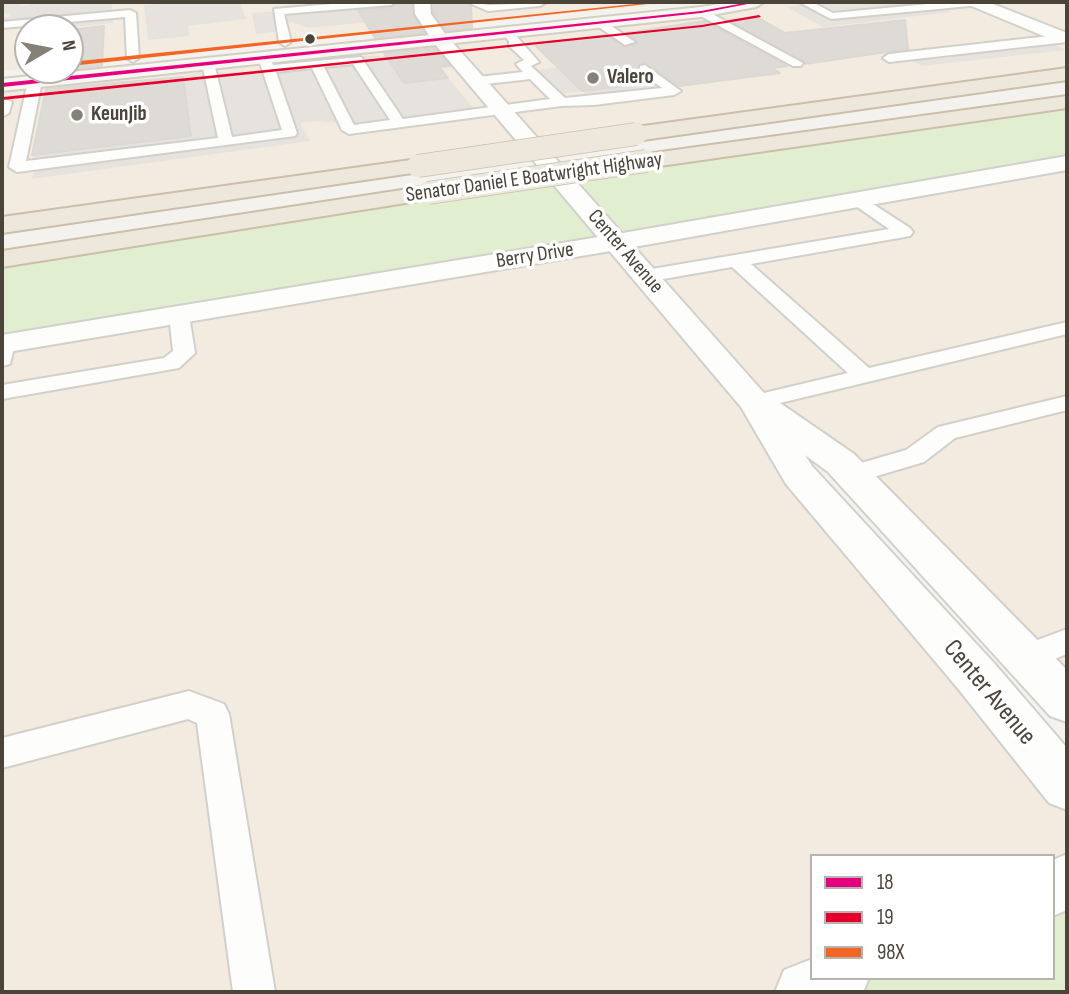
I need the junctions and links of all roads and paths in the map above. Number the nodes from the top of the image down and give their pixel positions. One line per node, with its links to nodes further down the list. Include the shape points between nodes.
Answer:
1 (391, 2): 19 (lane, via 278,11)
2 (422, 2): 15 (street, Center Avenue, via 423,14)
3 (472, 2): 11 (lane, via 481,8)
4 (502, 2): 5 (lane)
5 (520, 2)
6 (559, 2): 11 (lane)
7 (681, 2): 15 (main road)
8 (756, 2): 12 (main road)
9 (804, 2): 10 (lane, via 831,16)
10 (977, 2): 16 (street)
11 (539, 3)
12 (701, 12): 14 (main road); 25 (lane)
13 (84, 17): 20 (lane, via 130,13)
14 (600, 23): 17 (main road); 18 (lane)
15 (436, 33): 17 (main road); 19 (main road); 24 (main road); 31 (street, Center Avenue)
16 (1066, 38): 21 (lane)
17 (513, 39): 27 (lane)
18 (629, 42)
19 (285, 43): 20 (main road)
20 (133, 58): 22 (main road)
21 (889, 58)
22 (84, 63)
23 (208, 63): 24 (main road); 29 (main road); 39 (lane)
24 (266, 63): 26 (lane); 39 (lane, via 290,134)
25 (797, 63)
26 (316, 64): 38 (lane, via 357,60); 38 (lane, via 349,130)
27 (529, 67): 31 (lane); 34 (lane)
28 (645, 69): 34 (lane, via 674,91)
29 (84, 71)
30 (1067, 74): 42 (highway, Senator Daniel E Boatwright Highway, bridge)
31 (478, 81): 36 (street, Center Avenue)
32 (30, 84): 39 (lane, via 17,167)
33 (2, 102): 37 (lane)
34 (561, 102): 36 (lane)
35 (1067, 102): 44 (highway, Senator Daniel E Boatwright Highway, bridge)
36 (502, 110): 38 (lane); 43 (street, Center Avenue)
37 (2, 113)
38 (399, 123)
39 (226, 142)
40 (1067, 163): 41 (street, Berry Drive)
41 (859, 200): 43 (street, Berry Drive); 45 (lane, via 904,232)
42 (2, 225)
43 (617, 242): 46 (street, Center Avenue); 47 (street, Berry Drive)
44 (2, 259)
45 (737, 261): 46 (lane); 50 (lane)
46 (646, 276): 52 (street, Center Avenue)
47 (179, 315): 49 (street, Berry Drive); 51 (lane, via 184,353 172,363)
48 (1067, 328): 50 (lane)
49 (2, 349)
50 (865, 376): 52 (lane)
51 (2, 392)
52 (755, 402): 54 (street, Center Avenue); 59 (street, Center Avenue, via 799,475)
53 (1067, 403): 54 (lane, via 947,432 915,456)
54 (853, 474): 56 (street, Center Avenue)
55 (1067, 641): 56 (lane)
56 (1027, 657): 57 (street, Center Avenue)
57 (1067, 701)
58 (2, 753): 61 (lane, via 189,705 212,714)
59 (1067, 786)
60 (834, 980): 62 (street)
61 (254, 992)
62 (806, 992)

